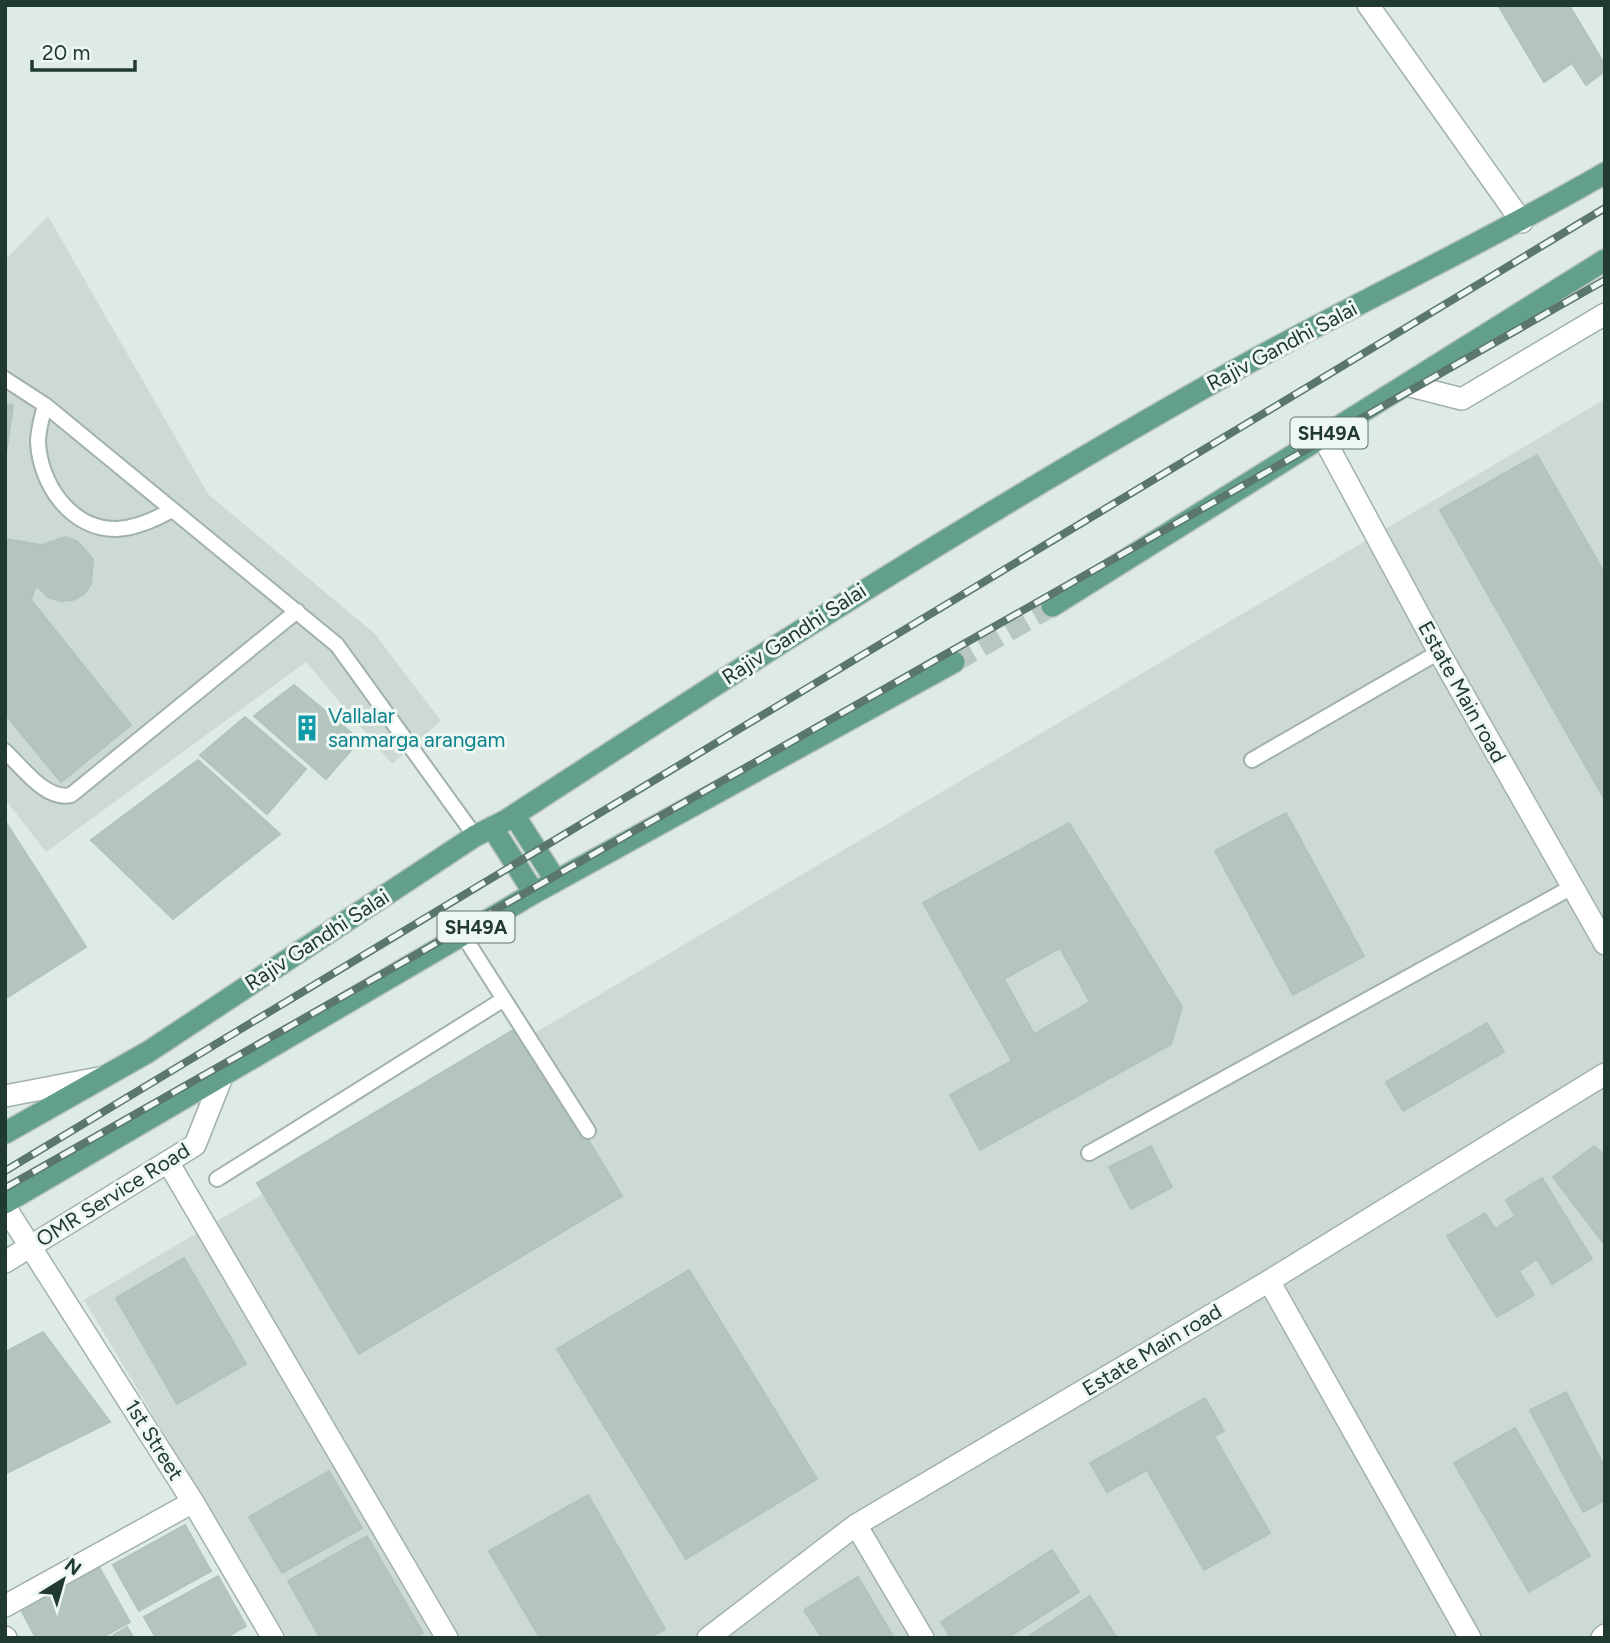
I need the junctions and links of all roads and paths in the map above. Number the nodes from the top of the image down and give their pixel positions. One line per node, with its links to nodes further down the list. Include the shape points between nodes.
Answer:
1 (1368, 5): 3 (street)
2 (1605, 173): 3 (main road, Rajiv Gandhi Salai)
3 (1522, 222): 17 (main road, Rajiv Gandhi Salai, via 1249,363 993,509)
4 (1605, 260): 7 (main road, SH49A)
5 (1605, 314): 7 (street, via 1462,399)
6 (5, 379): 8 (lane)
7 (1407, 384): 9 (main road, SH49A)
8 (45, 405): 10 (lane); 10 (lane, via 38,440 41,468 51,490 69,510 95,526 117,529 156,519)
9 (1322, 437): 11 (main road, SH49A); 13 (street, Estate Main road)
10 (173, 509): 12 (lane)
11 (1052, 606)
12 (298, 611): 15 (lane, via 71,795 50,793); 18 (lane, via 337,645)
13 (1439, 652): 16 (lane); 20 (street, Estate Main road)
14 (954, 662): 19 (main road, SH49A)
15 (5, 751)
16 (1252, 760)
17 (514, 815): 18 (main road, Rajiv Gandhi Salai); 19 (main road)
18 (484, 832): 21 (main road); 26 (main road, Rajiv Gandhi Salai)
19 (556, 881): 21 (main road, SH49A)
20 (1572, 887): 23 (street, Estate Main road); 31 (lane)
21 (534, 893): 22 (main road, SH49A)
22 (463, 935): 24 (lane); 27 (main road, SH49A)
23 (1605, 944)
24 (504, 999): 29 (lane); 33 (lane)
25 (1605, 1074): 37 (street, Estate Main road)
26 (103, 1077): 28 (street); 30 (main road, Rajiv Gandhi Salai)
27 (222, 1077): 32 (street, OMR Service Road, via 195,1145); 34 (main road, SH49A)
28 (5, 1096)
29 (588, 1131)
30 (5, 1133)
31 (1089, 1153)
32 (168, 1162): 35 (street, OMR Service Road); 42 (street)
33 (217, 1179)
34 (5, 1205): 35 (street, 1st Street)
35 (31, 1246): 36 (street, OMR Service Road); 38 (street, 1st Street)
36 (5, 1262)
37 (1269, 1281): 39 (street, Estate Main road); 45 (street)
38 (193, 1502): 40 (street); 41 (street, 1st Street)
39 (856, 1525): 43 (street, Estate Main road); 44 (street)
40 (5, 1606)
41 (273, 1638)
42 (447, 1638)
43 (708, 1638)
44 (923, 1638)
45 (1470, 1638)

